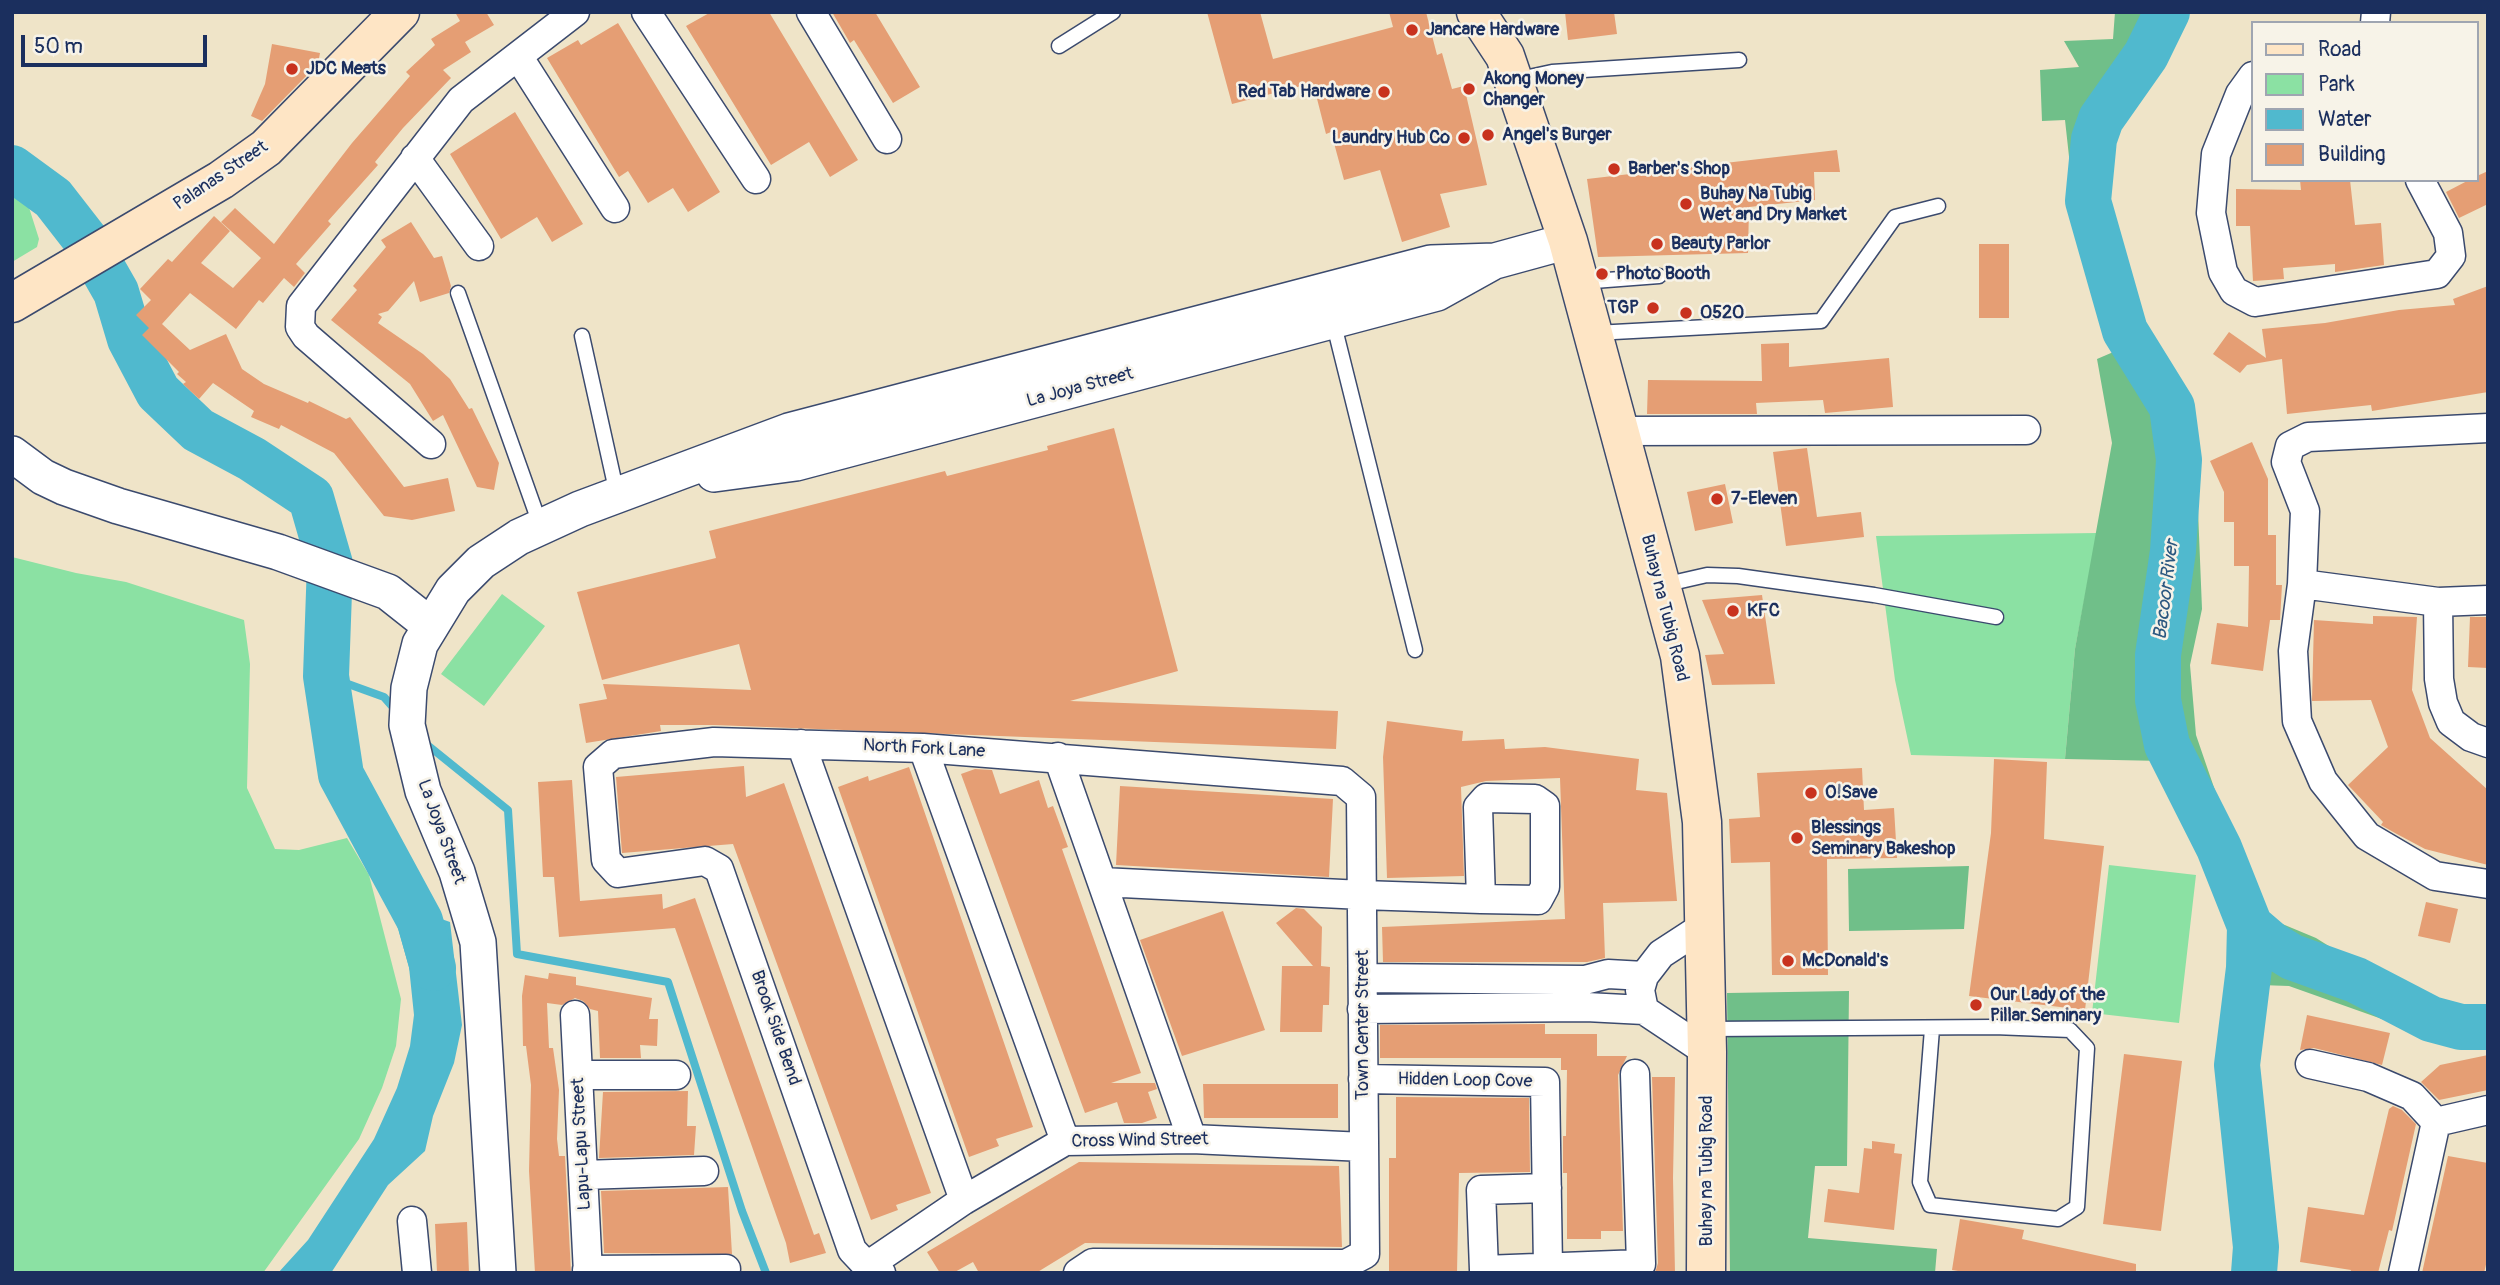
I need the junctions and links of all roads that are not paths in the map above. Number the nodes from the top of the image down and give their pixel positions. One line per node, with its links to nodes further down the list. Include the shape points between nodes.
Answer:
1 (400, 12): 24 (main road, Palanas Street, via 266,148 222,180)
2 (575, 12): 8 (street)
3 (646, 12): 14 (street)
4 (811, 12): 12 (street)
5 (1113, 12): 7 (lane)
6 (1476, 12): 11 (main road, Buhay na Tubig Road, via 1505,56)
7 (1059, 46)
8 (518, 56): 13 (street, via 461,100); 17 (street)
9 (1739, 61): 11 (lane, via 1552,72)
10 (2252, 77): 15 (street, via 2240,94 2216,153 2211,213 2223,272 2234,291 2255,302 2437,274 2451,256 2448,233)
11 (1514, 80): 18 (main road, Buhay na Tubig Road)
12 (887, 139)
13 (415, 158): 19 (street); 31 (street, via 302,306 299,317 306,336)
14 (756, 179)
15 (2421, 182)
16 (1938, 206): 26 (lane, via 1895,217 1821,321)
17 (615, 208)
18 (1568, 241): 20 (street, La Joya Street); 22 (main road, Buhay na Tubig Road)
19 (479, 246)
20 (1494, 261): 25 (street, La Joya Street, via 1437,293); 33 (street, La Joya Street, via 1431,263 789,430)
21 (1659, 275): 22 (lane)
22 (1579, 283): 26 (main road, Buhay na Tubig Road)
23 (458, 293): 35 (lane)
24 (12, 303)
25 (1334, 321): 33 (street, La Joya Street, via 796,463); 42 (lane)
26 (1593, 333): 30 (main road, Buhay na Tubig Road)
27 (582, 337): 34 (lane)
28 (2488, 428): 36 (street, via 2308,437 2290,446 2286,462 2305,512)
29 (2026, 430): 30 (street)
30 (1619, 431): 37 (main road, Buhay na Tubig Road)
31 (431, 444)
32 (12, 454): 41 (street, via 64,487 278,552 388,592)
33 (655, 481): 34 (street, La Joya Street)
34 (618, 495): 35 (street, La Joya Street)
35 (541, 527): 41 (street, La Joya Street, via 481,562 453,590)
36 (2302, 583): 39 (street); 50 (street, via 2293,651 2297,721 2323,781 2367,836 2435,876)
37 (1661, 586): 40 (lane, via 1707,575 1738,576); 53 (main road, Buhay na Tubig Road, via 1680,656 1702,822)
38 (2488, 600): 39 (street)
39 (2438, 602): 43 (street, via 2439,679 2444,703 2451,722 2470,737)
40 (1996, 617)
41 (426, 635): 81 (street, La Joya Street, via 409,688 407,725 423,791 457,872 478,942)
42 (1415, 650)
43 (2488, 743)
44 (801, 744): 45 (street, North Fork Lane); 48 (street, North Fork Lane, via 714,743 613,754 598,767 606,860); 74 (street)
45 (923, 748): 46 (street, North Fork Lane); 69 (street)
46 (1058, 757): 47 (street, North Fork Lane, via 1342,781); 49 (street)
47 (1361, 797): 51 (street, Town Center Street)
48 (618, 873): 78 (street, Brook Side Bend, via 705,861 719,869 852,1250)
49 (1102, 882): 51 (street); 68 (street)
50 (2488, 884)
51 (1362, 895): 52 (street); 55 (street, Town Center Street)
52 (1481, 899)
53 (1704, 926): 54 (street, via 1661,954); 60 (main road, Buhay na Tubig Road)
54 (1644, 976): 55 (street, via 1608,974 1585,981); 57 (street, via 1640,990)
55 (1363, 978): 56 (street, Town Center Street)
56 (1362, 1009): 57 (street); 65 (street, Town Center Street)
57 (1644, 1010): 60 (street)
58 (575, 1014): 63 (street, Lapu-Lapu Street)
59 (1932, 1029): 59 (lane, via 2070,1030 2087,1048 2077,1207 2058,1219 1930,1205 1920,1182); 60 (lane)
60 (1707, 1040): 83 (main road, Buhay na Tubig Road)
61 (2309, 1063): 67 (street, via 2368,1077 2412,1096)
62 (1635, 1074): 76 (street, via 1642,1264)
63 (579, 1075): 64 (street); 72 (street, Lapu-Lapu Street)
64 (676, 1075)
65 (1363, 1079): 70 (street, Town Center Street); 73 (street, Hidden Loop Cove, via 1545,1082)
66 (2488, 1110): 67 (street)
67 (2437, 1122): 84 (street)
68 (1192, 1139): 69 (street, Cross Wind Street); 70 (street, Cross Wind Street)
69 (1065, 1141): 74 (street, Cross Wind Street)
70 (1364, 1147): 82 (street, Town Center Street, via 1365,1254 1346,1264 1093,1263)
71 (704, 1171): 72 (street)
72 (583, 1175): 79 (street, Lapu-Lapu Street)
73 (1547, 1188): 76 (street, Hidden Loop Cove); 76 (street, via 1481,1190 1484,1270)
74 (964, 1200): 78 (street, Cross Wind Street)
75 (412, 1221): 80 (street)
76 (1548, 1268)
77 (726, 1269): 79 (street)
78 (874, 1269)
79 (587, 1272)
80 (417, 1273)
81 (498, 1273)
82 (1078, 1273)
83 (1706, 1273)
84 (2403, 1273)

